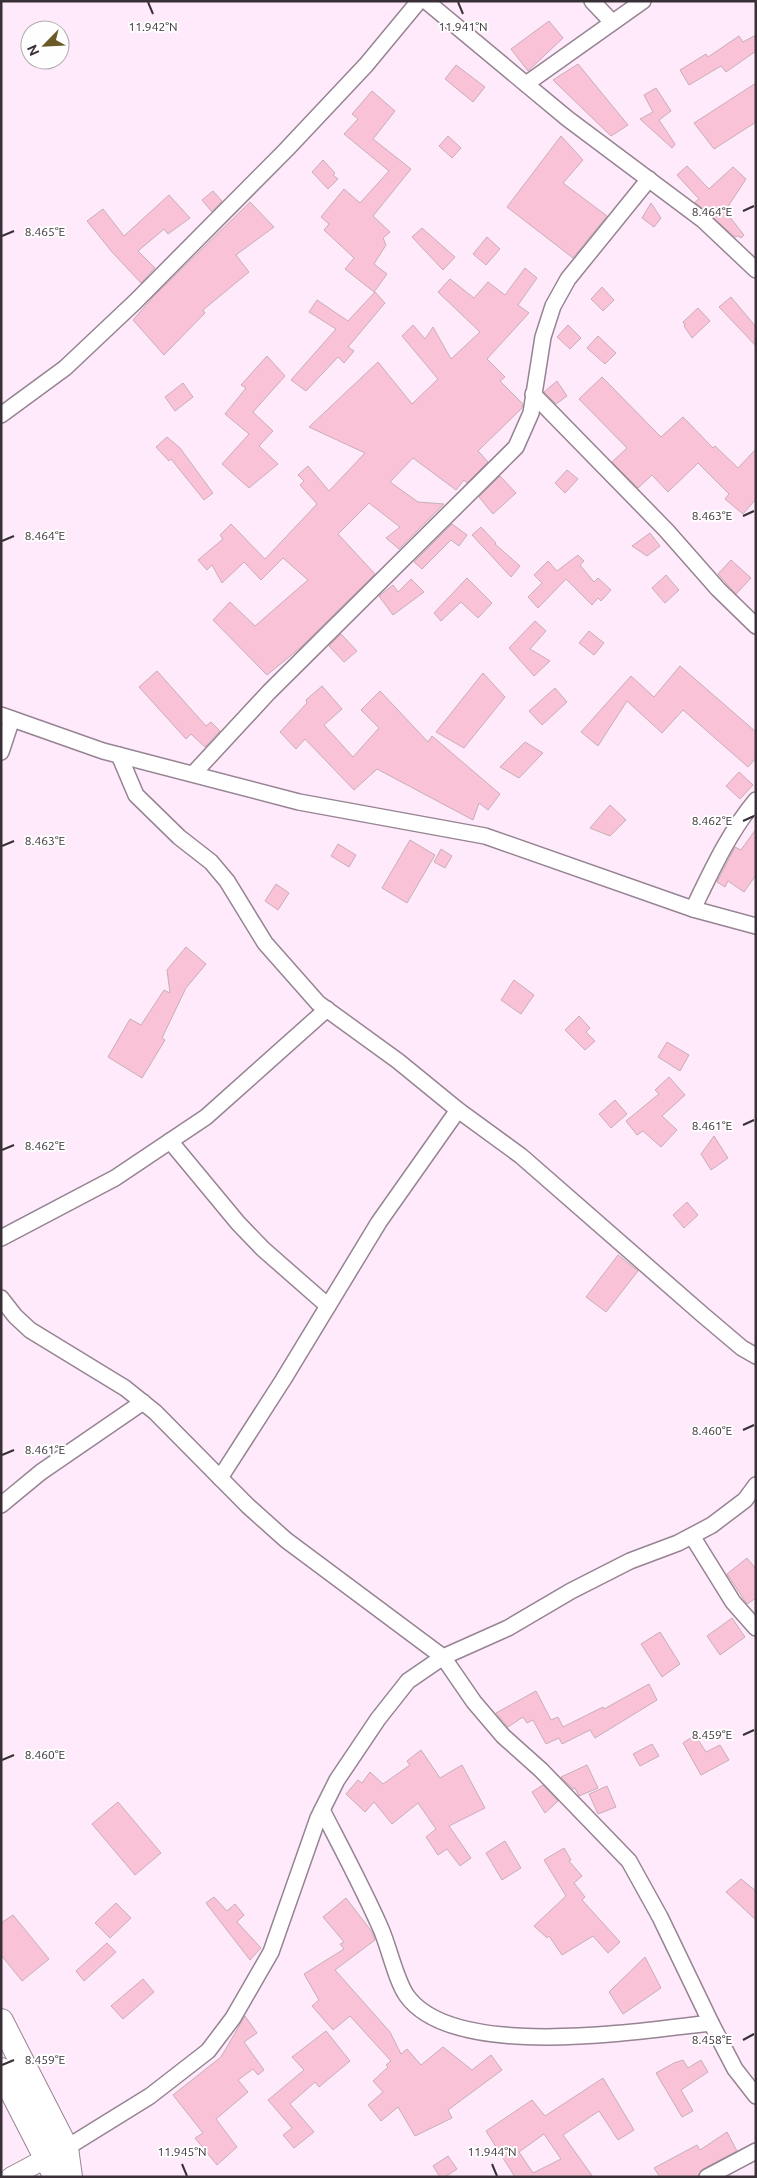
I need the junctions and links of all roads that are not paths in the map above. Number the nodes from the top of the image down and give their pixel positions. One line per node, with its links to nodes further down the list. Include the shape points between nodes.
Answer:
1 (419, 1): 10 (street, via 366,65 135,302 65,368)
2 (426, 1): 6 (street)
3 (592, 1): 5 (street)
4 (643, 1): 5 (street)
5 (612, 22): 6 (street)
6 (526, 84): 7 (street)
7 (649, 179): 8 (street, via 703,220); 9 (street, via 568,279 553,306 543,337)
8 (756, 270)
9 (533, 394): 11 (street); 15 (street, via 531,413 516,447 507,458 276,685)
10 (1, 415)
11 (756, 626)
12 (7, 717): 13 (street); 14 (street)
13 (1, 752)
14 (119, 755): 15 (street); 19 (street, via 136,795 211,862 227,881 265,943 297,982)
15 (194, 774): 17 (street, via 299,802 485,836)
16 (756, 800): 17 (street, via 745,813)
17 (693, 909): 18 (street)
18 (756, 926)
19 (327, 1010): 20 (street, via 398,1061); 21 (street, via 206,1117)
20 (458, 1110): 24 (street, via 379,1222); 25 (street, via 520,1156 703,1315)
21 (170, 1141): 22 (street, via 115,1178); 24 (street, via 238,1223)
22 (1, 1238)
23 (1, 1298): 26 (street, via 30,1330 76,1356)
24 (328, 1306): 27 (street)
25 (756, 1356)
26 (142, 1402): 27 (street); 29 (street, via 40,1472)
27 (220, 1478): 32 (street, via 286,1540)
28 (756, 1485): 30 (street, via 745,1500)
29 (1, 1505)
30 (692, 1536): 31 (street, via 733,1602); 32 (street, via 630,1561 508,1628)
31 (756, 1628)
32 (443, 1656): 33 (street, via 408,1681 337,1780); 35 (street, via 474,1702 503,1736 541,1770 629,1861)
33 (322, 1810): 35 (street, via 382,1930 407,1995 424,2014 453,2027 500,2034 586,2038); 38 (street, via 271,1952 233,2018 208,2051 150,2096)
34 (1, 2021): 38 (main road)
35 (711, 2023): 37 (street, via 736,2069)
36 (1, 2070): 40 (main road)
37 (756, 2096)
38 (66, 2148): 40 (street); 42 (main road)
39 (756, 2151): 43 (street)
40 (50, 2168): 41 (street)
41 (11, 2177)
42 (70, 2177)
43 (707, 2177)

